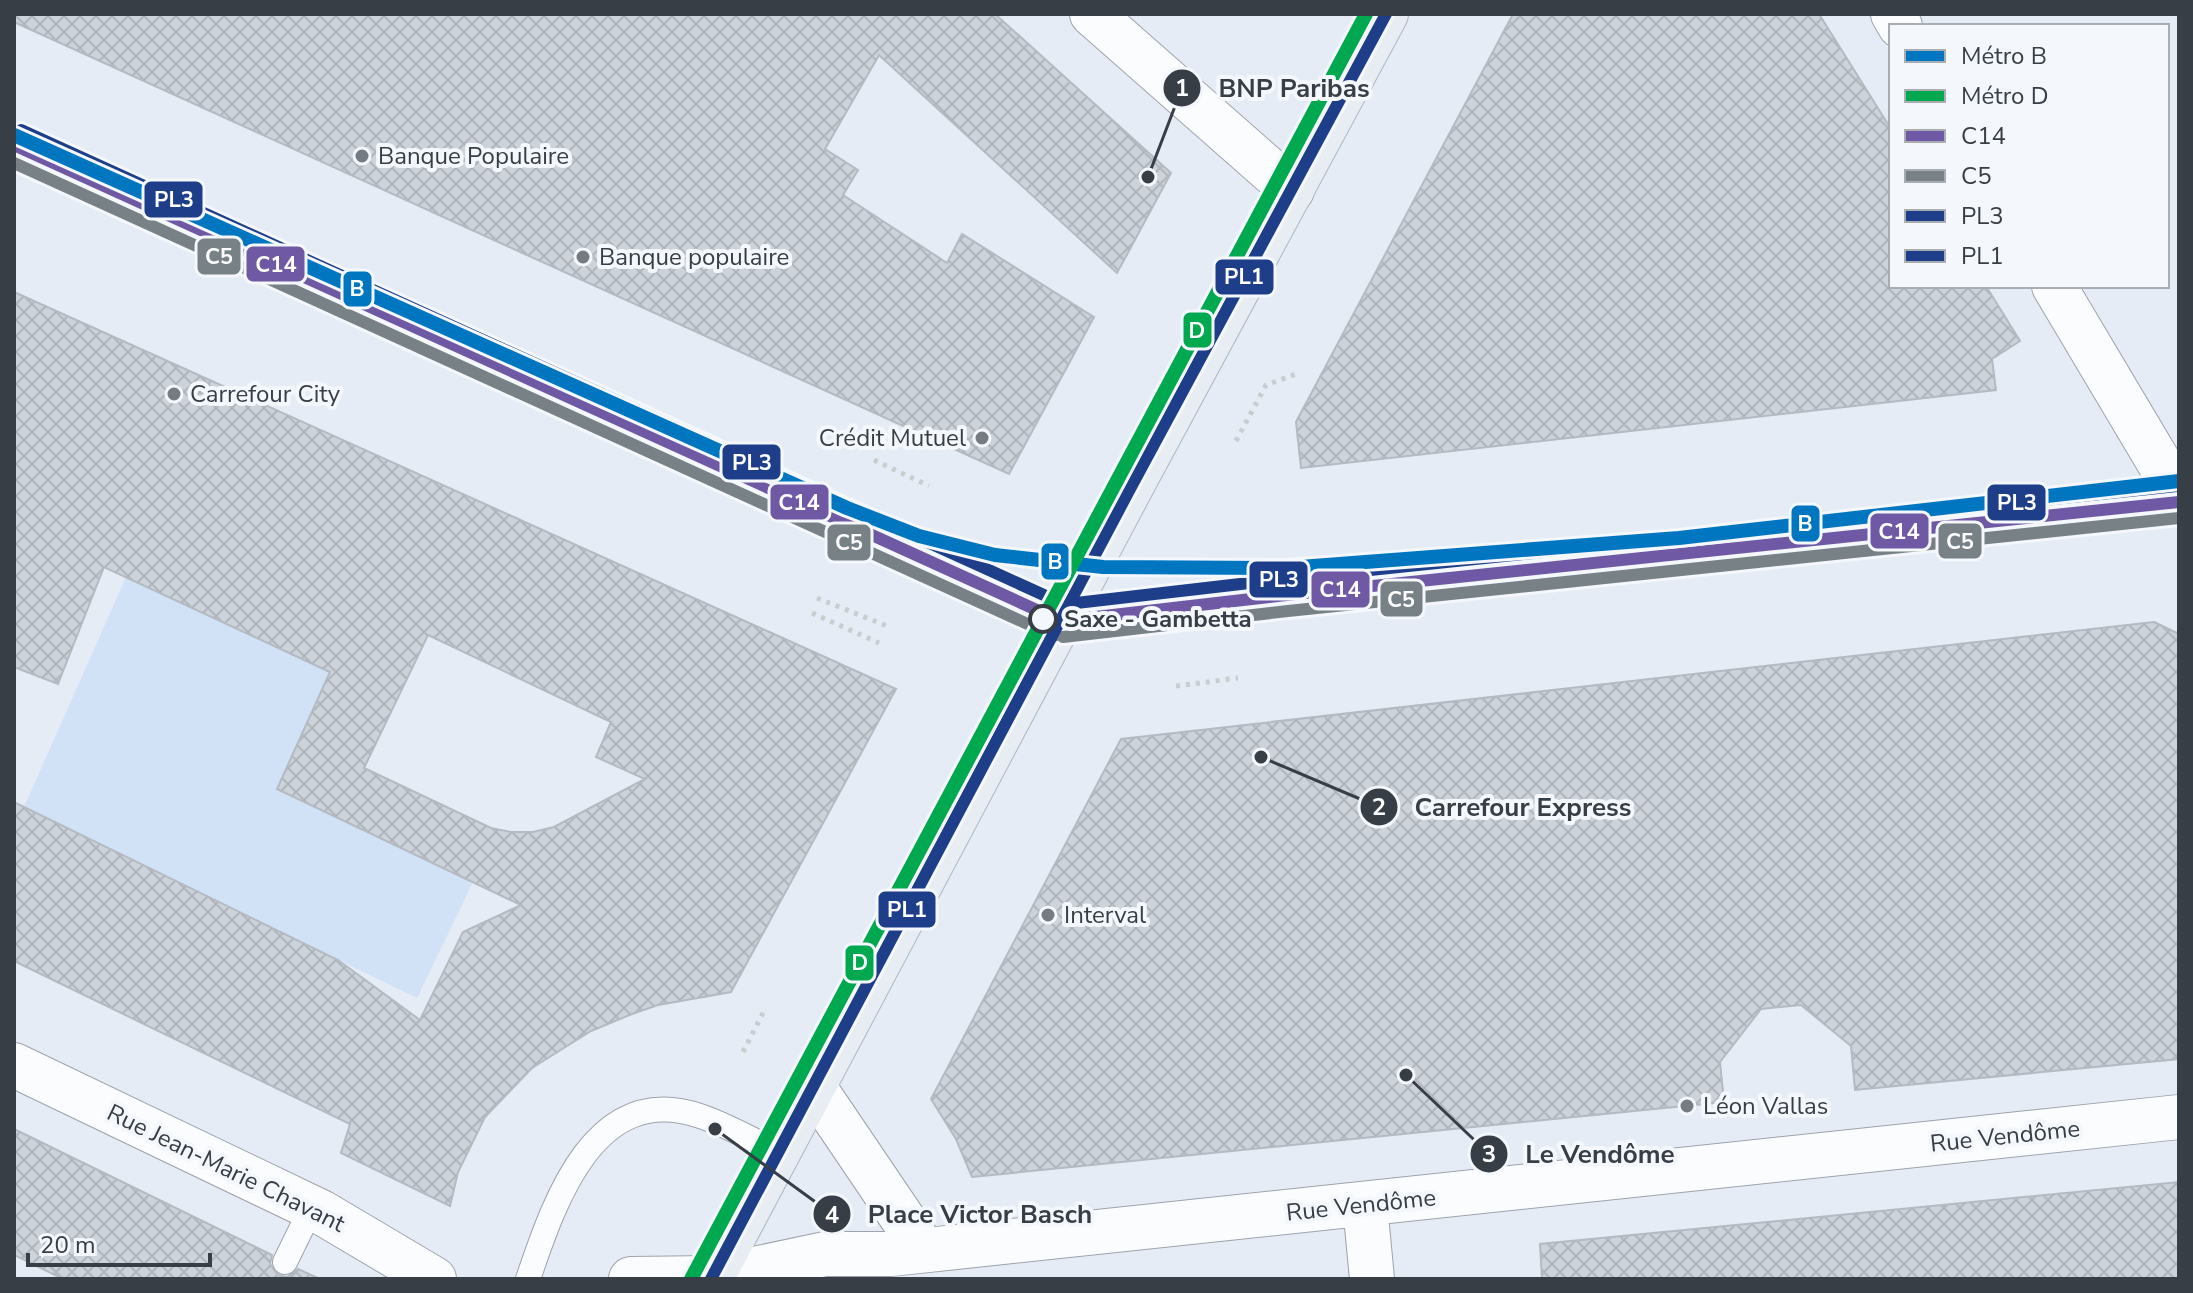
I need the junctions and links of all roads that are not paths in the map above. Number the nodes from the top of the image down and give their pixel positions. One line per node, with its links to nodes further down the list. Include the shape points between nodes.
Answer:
1 (1092, 14): 4 (street)
2 (1386, 14): 4 (main road)
3 (14, 145): 7 (main road)
4 (1292, 190): 7 (main road)
5 (2055, 288): 6 (street)
6 (2179, 499): 7 (main road)
7 (1061, 621): 9 (main road)
8 (14, 1065): 13 (street, Rue Jean-Marie Chavant)
9 (813, 1086): 11 (main road); 14 (street)
10 (2179, 1117): 12 (street, Rue Vendôme)
11 (778, 1152): 16 (main road); 18 (lane, via 700,1116 668,1110 635,1114 598,1137 570,1173)
12 (1365, 1205): 14 (street, Rue Vendôme); 20 (street)
13 (312, 1207): 15 (lane); 17 (street, Rue Jean-Marie Chavant)
14 (900, 1261): 16 (street, Rue Vendôme, via 825,1254)
15 (285, 1262)
16 (712, 1278): 19 (street)
17 (434, 1279)
18 (528, 1279)
19 (631, 1279)
20 (1372, 1279)

